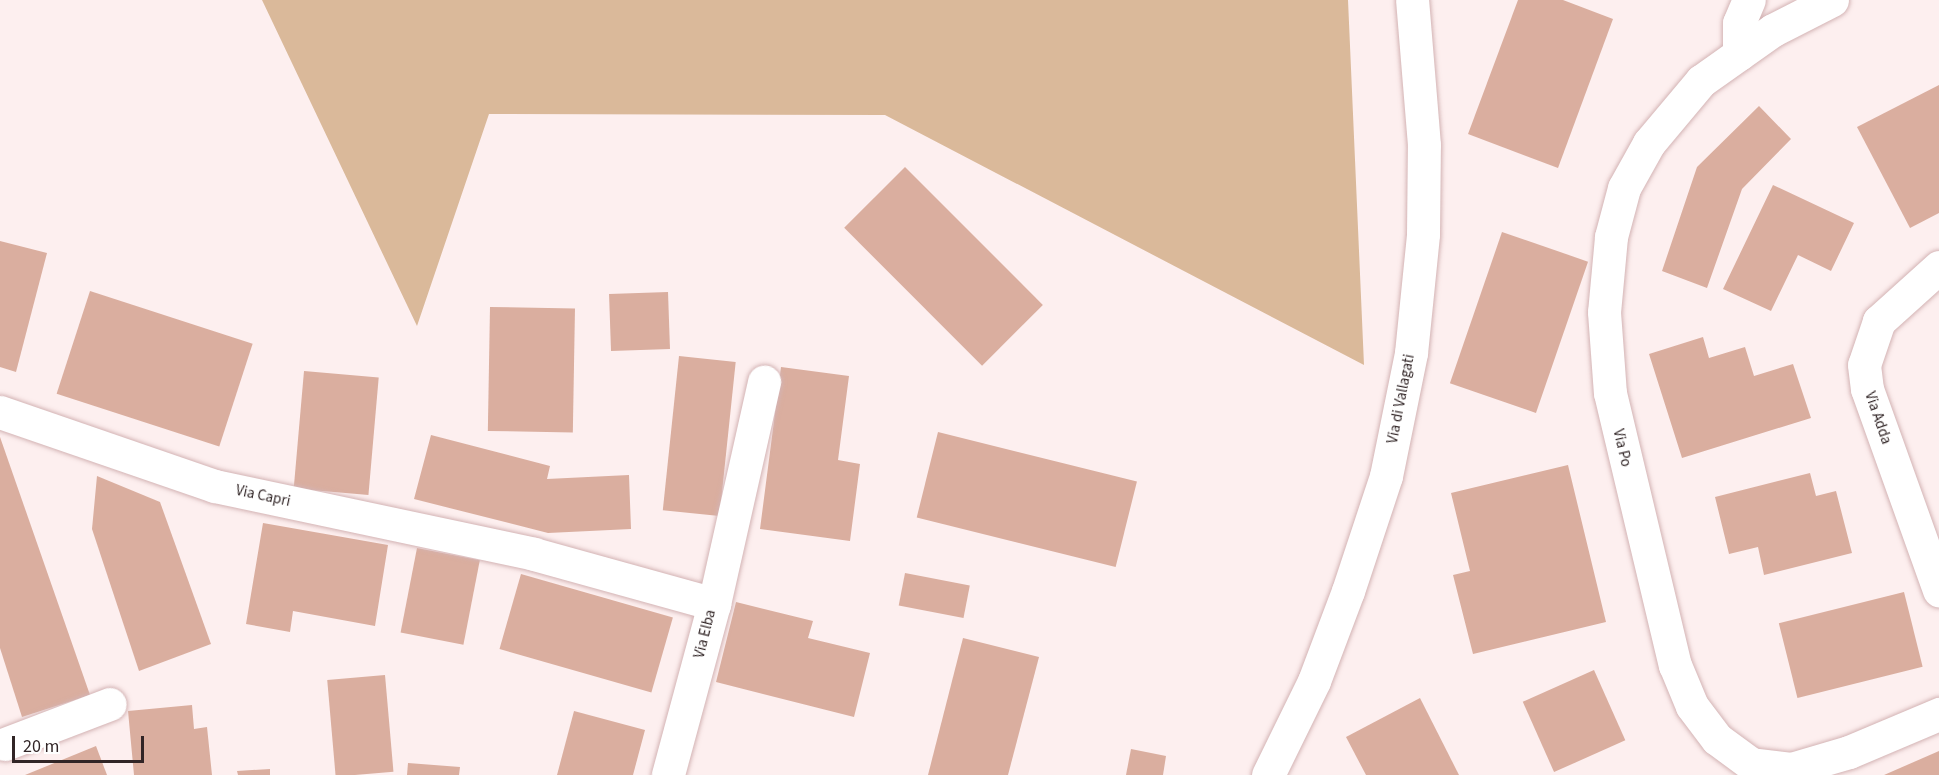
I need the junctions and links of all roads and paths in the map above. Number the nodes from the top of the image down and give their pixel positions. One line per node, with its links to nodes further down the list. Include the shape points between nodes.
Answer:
1 (1412, 0): 15 (street, Via di Vallagati, via 1424,157 1423,234 1411,353 1386,476 1348,591 1314,681)
2 (1749, 0): 4 (street, via 1739,23)
3 (1832, 0): 4 (street, Via Po, via 1773,30)
4 (1739, 54): 12 (street, Via Po, via 1701,81 1649,143 1624,188 1605,278 1610,393 1675,665 1704,726 1728,750 1763,768 1820,763)
5 (1939, 267): 9 (street, Via Adda, via 1879,321 1864,364 1867,389)
6 (764, 382): 10 (street)
7 (0, 412): 8 (street, Via Capri, via 215,486)
8 (534, 554): 10 (street, Via Elba)
9 (1939, 590)
10 (714, 604): 14 (street, Via Elba)
11 (110, 704): 13 (street)
12 (1939, 714)
13 (2, 740)
14 (668, 775)
15 (1268, 775)

